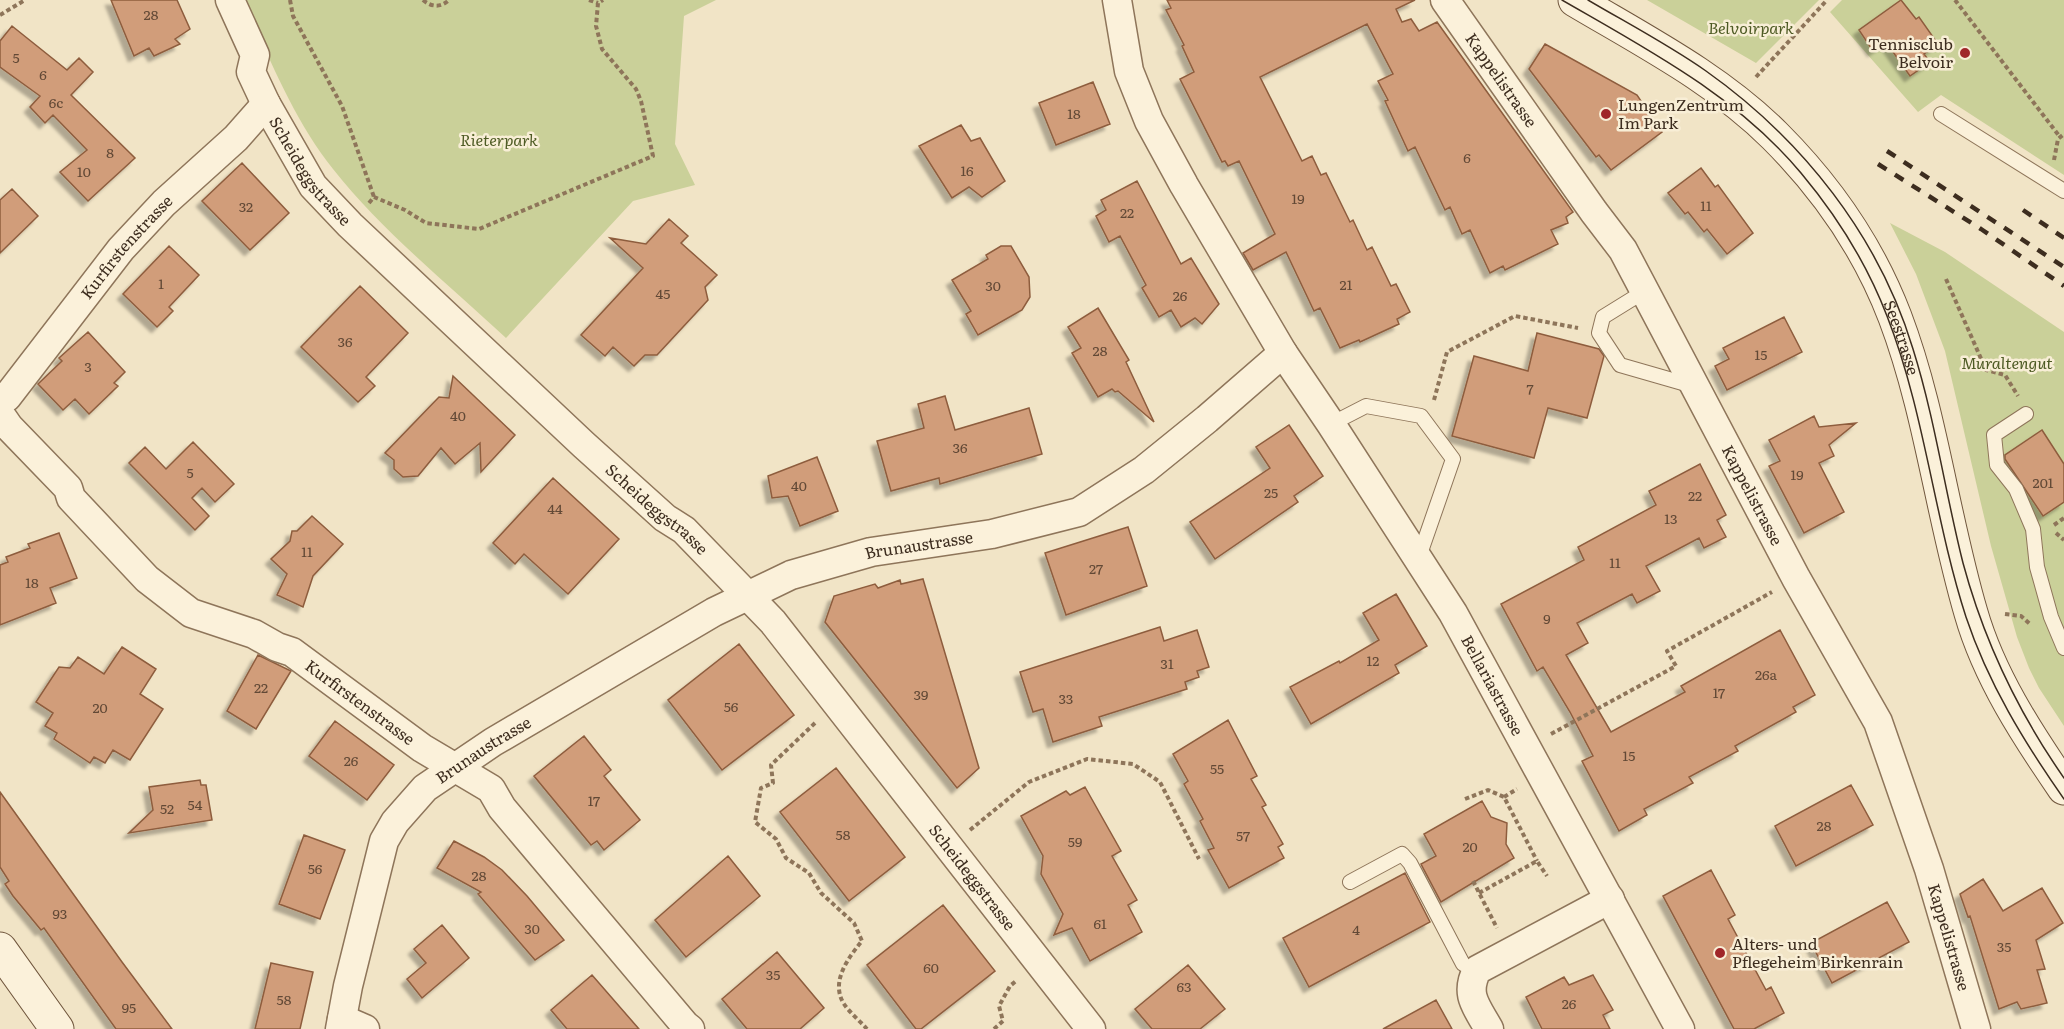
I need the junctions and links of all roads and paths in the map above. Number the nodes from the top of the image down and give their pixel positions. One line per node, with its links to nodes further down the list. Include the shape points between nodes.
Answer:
1 (24, 0): 13 (path)
2 (230, 0): 15 (street, Scheideggstrasse, via 255,55 251,72)
3 (290, 0): 20 (path, via 298,27 342,105)
4 (423, 0): 5 (path, via 434,6)
5 (449, 0)
6 (589, 0): 12 (path)
7 (1117, 0): 25 (street, via 1129,71 1149,121)
8 (1445, 0): 23 (street, Kappelistrasse, via 1623,250)
9 (1575, 0): 39 (street, Seestrasse, via 1699,74 1758,121 1809,174 1865,252 1895,316 1917,387 1971,614 2006,695)
10 (1827, 0): 14 (path)
11 (1955, 0): 17 (path)
12 (601, 2): 20 (path, via 596,26 602,49 636,89 653,156 479,229 426,223)
13 (0, 15)
14 (1756, 77)
15 (266, 104): 27 (street, Kurfirstenstrasse, via 121,249 7,397); 34 (street, Scheideggstrasse, via 313,186 350,225 584,445 665,518 684,530)
16 (1941, 114): 18 (lane)
17 (2062, 136): 18 (path, via 2058,139)
18 (2050, 182): 19 (lane)
19 (2064, 191)
20 (374, 197): 21 (path)
21 (365, 206)
22 (1946, 279): 29 (path, via 1986,370 2005,375)
23 (1646, 291): 24 (lane, via 1604,317); 26 (street, Kappelistrasse)
24 (1599, 333): 26 (lane, via 1620,365); 31 (path, via 1515,316 1447,352)
25 (1282, 353): 30 (street, Bellariastrasse); 34 (street, Brunaustrasse, via 1144,470 1079,512 992,534 871,552 791,575)
26 (1694, 386): 33 (street, Kappelistrasse)
27 (0, 400)
28 (0, 414): 38 (street, Kurfirstenstrasse, via 68,488 83,513 147,579 191,613 254,634 292,652 422,748)
29 (2026, 414): 35 (lane, via 1994,435 1997,465 2016,489 2033,529 2037,567)
30 (1331, 424): 31 (lane, via 1366,406 1421,416); 32 (street, Bellariastrasse)
31 (1427, 424): 32 (lane, via 1453,459)
32 (1418, 558): 48 (street, Bellariastrasse, via 1453,613)
33 (1796, 578): 37 (path, via 1667,651 1676,666); 61 (street, Kappelistrasse, via 1878,722 1929,868)
34 (748, 596): 38 (street, Brunaustrasse, via 704,618); 58 (street, Scheideggstrasse, via 773,622)
35 (2064, 648)
36 (822, 718): 56 (path, via 771,765 773,783 761,788 755,822 776,839 786,858 809,873 821,893 854,923 862,941 847,958 839,980 843,1003)
37 (1542, 739)
38 (456, 767): 53 (street, Brunaustrasse, via 425,788 384,841 348,986); 55 (street, Kurfirstenstrasse, via 491,789 502,808)
39 (2064, 788)
40 (1465, 800): 43 (path, via 1488,790 1504,797)
41 (963, 836): 42 (path, via 1029,782 1087,759 1098,760 1133,764 1160,782)
42 (1199, 859)
43 (1537, 861): 44 (path); 47 (path)
44 (1547, 876)
45 (1473, 881): 47 (path)
46 (1350, 882): 51 (lane, via 1402,854)
47 (1479, 893): 49 (path)
48 (1610, 899): 59 (street, via 1477,970 1470,982 1472,997); 60 (street, Bellariastrasse)
49 (1498, 930)
50 (0, 949): 54 (street)
51 (1463, 964)
52 (1023, 976): 57 (path, via 1010,986 999,1006 1004,1021)
53 (349, 1026)
54 (57, 1029)
55 (690, 1029)
56 (867, 1029)
57 (994, 1029)
58 (1091, 1029)
59 (1489, 1029)
60 (1680, 1029)
61 (1976, 1029)

